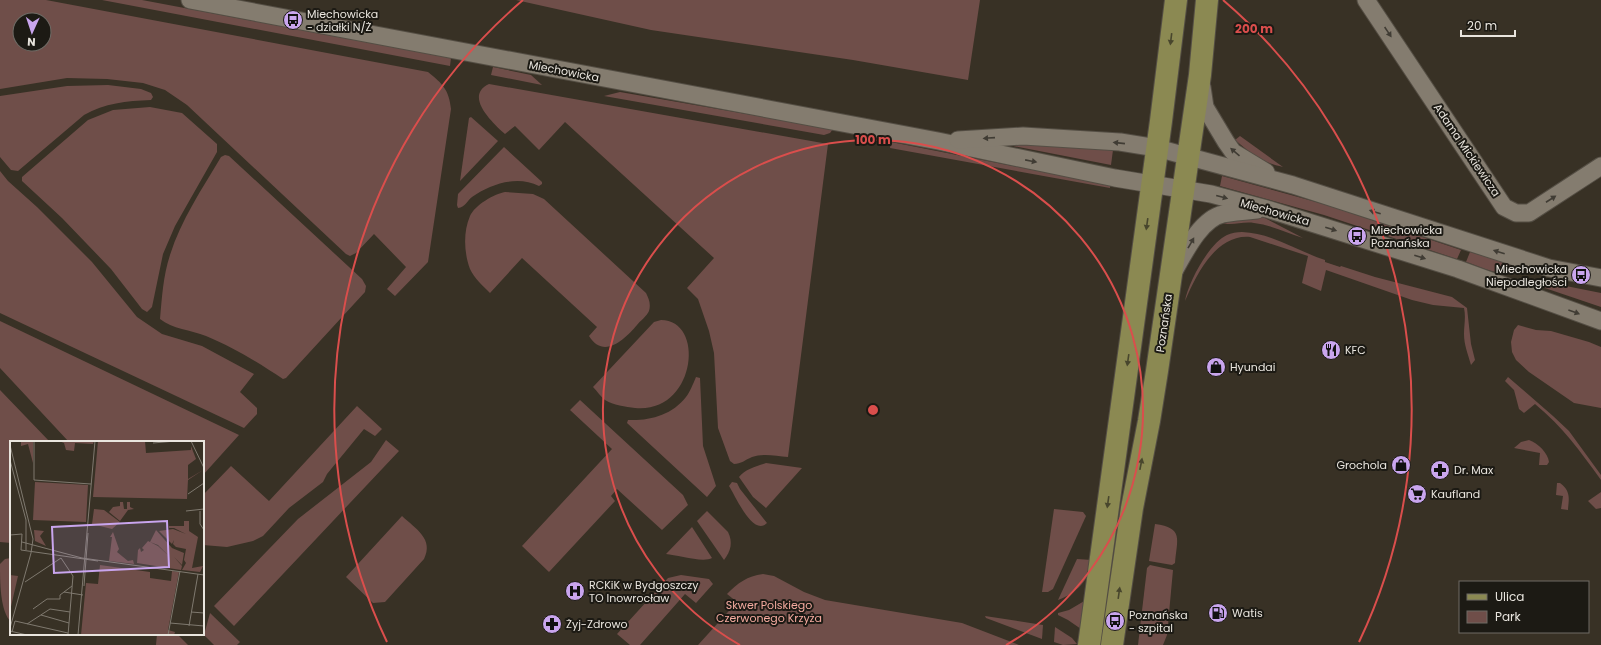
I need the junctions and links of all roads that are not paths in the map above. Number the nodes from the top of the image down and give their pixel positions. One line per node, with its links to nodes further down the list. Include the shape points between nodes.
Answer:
1 (190, 0): 6 (street, Miechowicka)
2 (1176, 0): 7 (main road, one-way to 7)
3 (1207, 0): 5 (main road, Poznańska)
4 (1366, 0): 9 (street, Adama Mickiewicza, one-way to 9, via 1504,207 1516,213 1529,213)
5 (1200, 76): 8 (main road, Poznańska); 11 (street, one-way to 5, via 1234,152 1205,107)
6 (938, 141): 7 (street, Miechowicka, one-way to 6, via 1120,142 1023,136); 10 (street, Miechowicka, one-way to 10)
7 (1157, 148): 8 (street, Miechowicka); 10 (main road)
8 (1188, 156): 11 (street, Miechowicka); 12 (main road, Poznańska)
9 (1601, 166)
10 (1152, 185): 12 (street, Miechowicka); 17 (main road, one-way to 17)
11 (1292, 186): 15 (street, Miechowicka, one-way to 11, via 1549,268)
12 (1184, 189): 13 (street, Miechowicka, one-way to 13); 14 (main road, Poznańska)
13 (1267, 209): 14 (street, one-way to 13, via 1194,238 1210,220 1221,214); 16 (street, Miechowicka, one-way to 16, via 1458,269)
14 (1171, 277): 18 (main road, Poznańska, one-way to 14)
15 (1601, 278)
16 (1601, 321)
17 (1089, 645)
18 (1112, 645)

